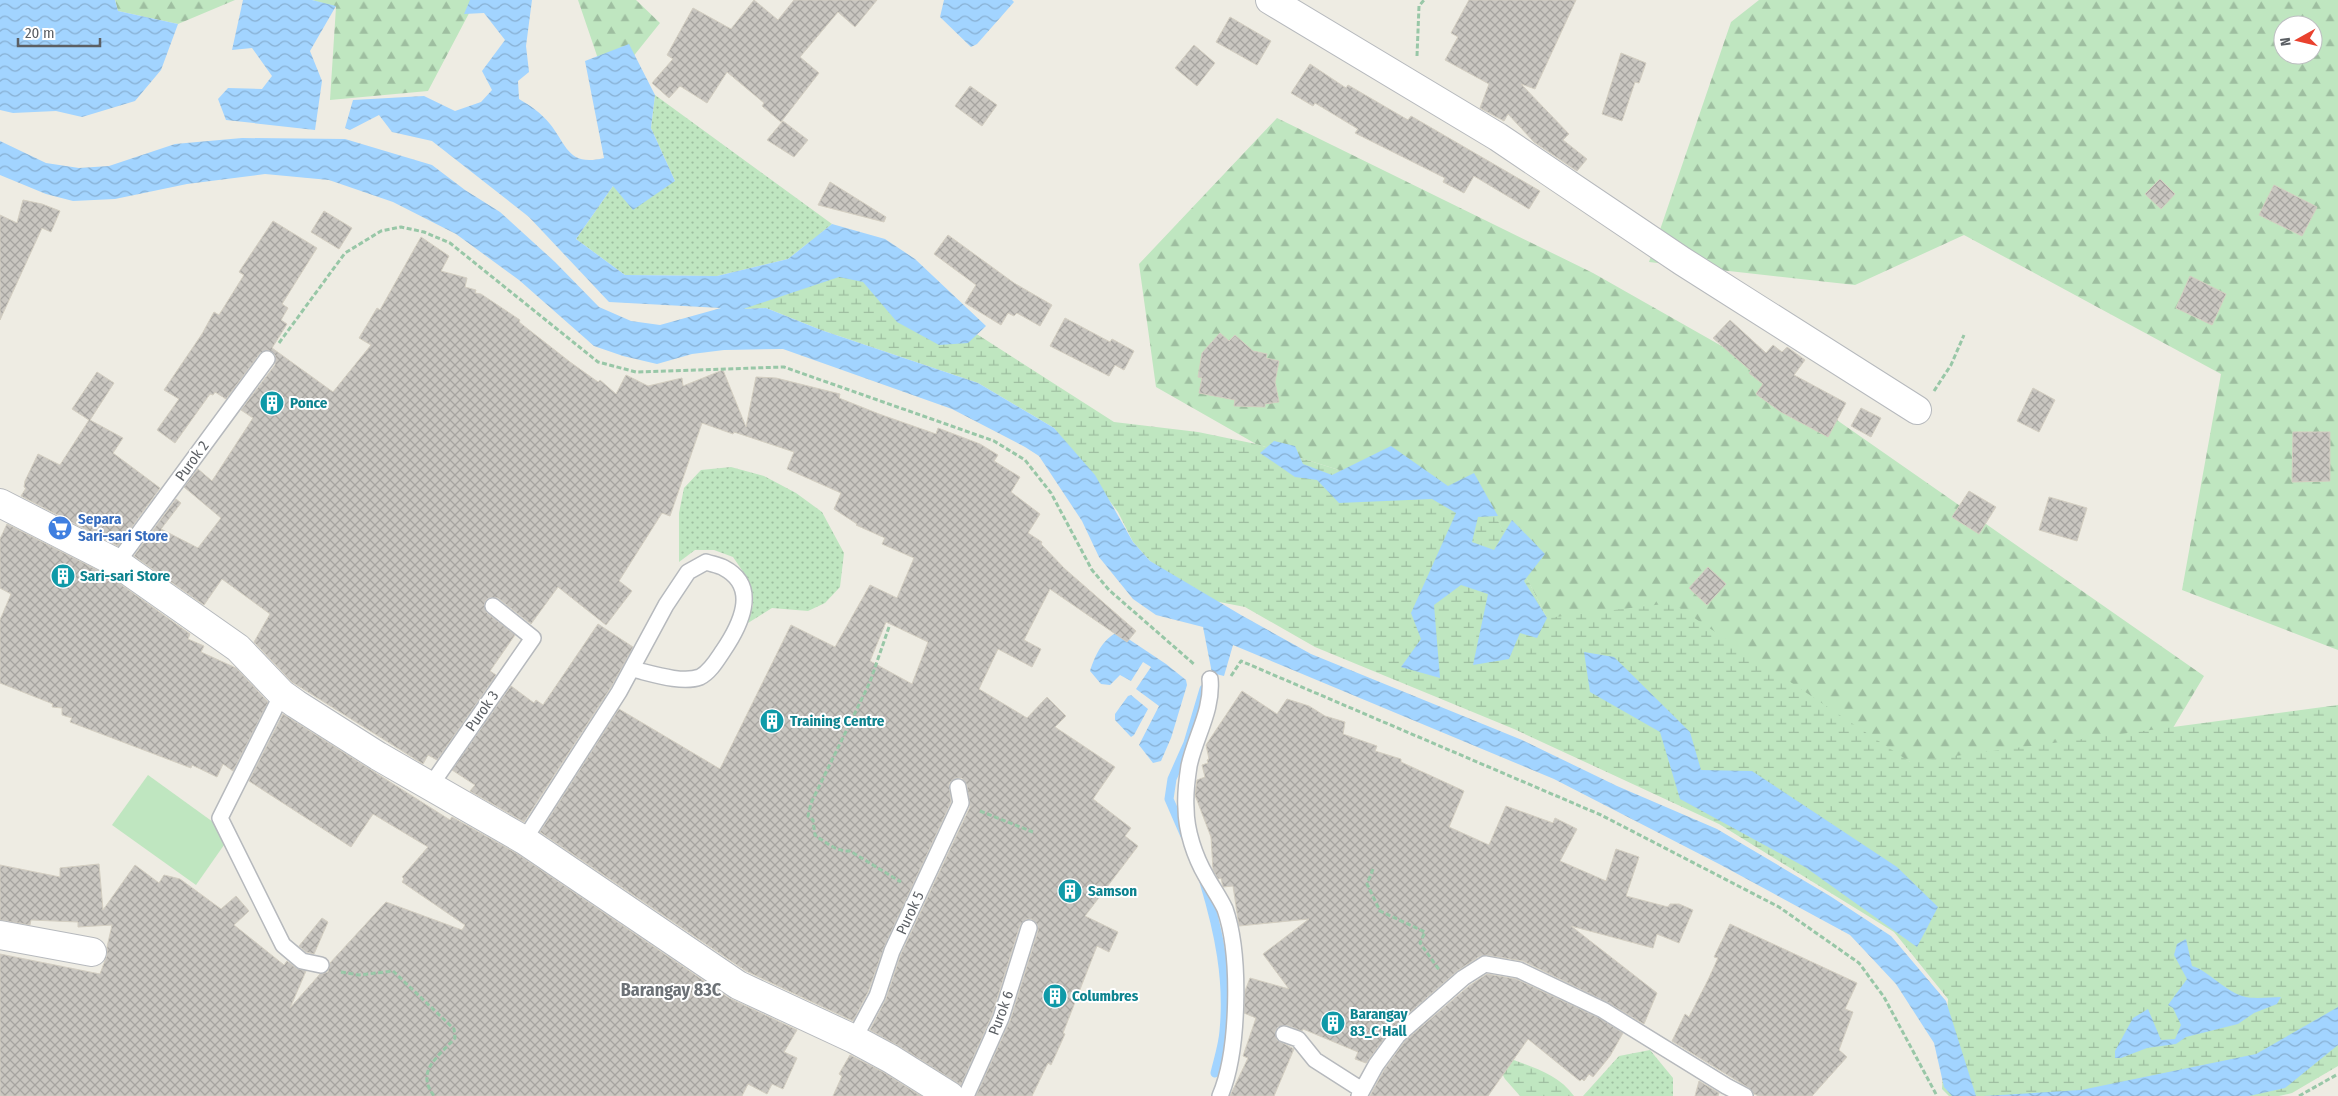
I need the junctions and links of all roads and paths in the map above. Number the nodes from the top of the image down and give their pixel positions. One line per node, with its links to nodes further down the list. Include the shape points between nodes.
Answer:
1 (1270, 0): 3 (street)
2 (1424, 0): 3 (path, via 1419,6 1417,27)
3 (1418, 89): 6 (street, via 1498,137 1682,261)
4 (1964, 335): 6 (path, via 1931,398)
5 (267, 359): 8 (lane, Purok 2); 12 (path, via 345,253 381,231 401,227 424,232 450,243 598,362 636,372 784,367 994,441 1025,460 1051,493 1092,570 1109,590)
6 (1915, 408)
7 (0, 503): 8 (street)
8 (117, 563): 13 (street, via 238,648)
9 (493, 606): 14 (lane, Purok 3, via 533,638)
10 (889, 627): 20 (path, via 870,682 810,803 808,816 813,820 815,835 825,843 850,851)
11 (632, 668): 11 (lane, via 688,572 706,562 724,568 734,576 744,590 744,610 731,639 712,667 700,677 685,678 661,677); 18 (lane)
12 (1210, 679): 33 (lane, via 1212,694 1189,766 1186,808 1190,839 1204,874 1224,909 1233,945 1234,1025 1225,1085); 35 (path, via 1230,678 1241,661 1601,815 1779,908 1859,963 1884,997)
13 (282, 694): 14 (street, via 334,730); 24 (lane, via 220,818 283,946 302,961)
14 (431, 785): 18 (street)
15 (958, 787): 16 (lane)
16 (961, 803): 17 (path); 20 (lane, Purok 5)
17 (1033, 832)
18 (524, 840): 27 (street, via 738,985)
19 (1373, 869): 25 (path, via 1366,884 1380,911 1426,932 1420,943)
20 (919, 892): 27 (lane, Purok 5, via 892,951 877,996)
21 (1029, 928): 32 (lane, Purok 6, via 1001,1018)
22 (0, 935): 23 (street)
23 (92, 952)
24 (321, 965): 30 (path, via 348,975 393,971 454,1029 455,1038 426,1070 429,1090)
25 (1452, 988): 29 (lane, via 1398,1035); 34 (lane, via 1485,964 1519,970 1603,1010)
26 (1284, 1034): 29 (lane, via 1298,1039 1315,1060)
27 (854, 1039): 31 (street)
28 (2338, 1074): 36 (path)
29 (1361, 1093)
30 (434, 1096)
31 (950, 1096)
32 (966, 1096)
33 (1220, 1096)
34 (1745, 1096)
35 (1937, 1096)
36 (2299, 1096)

